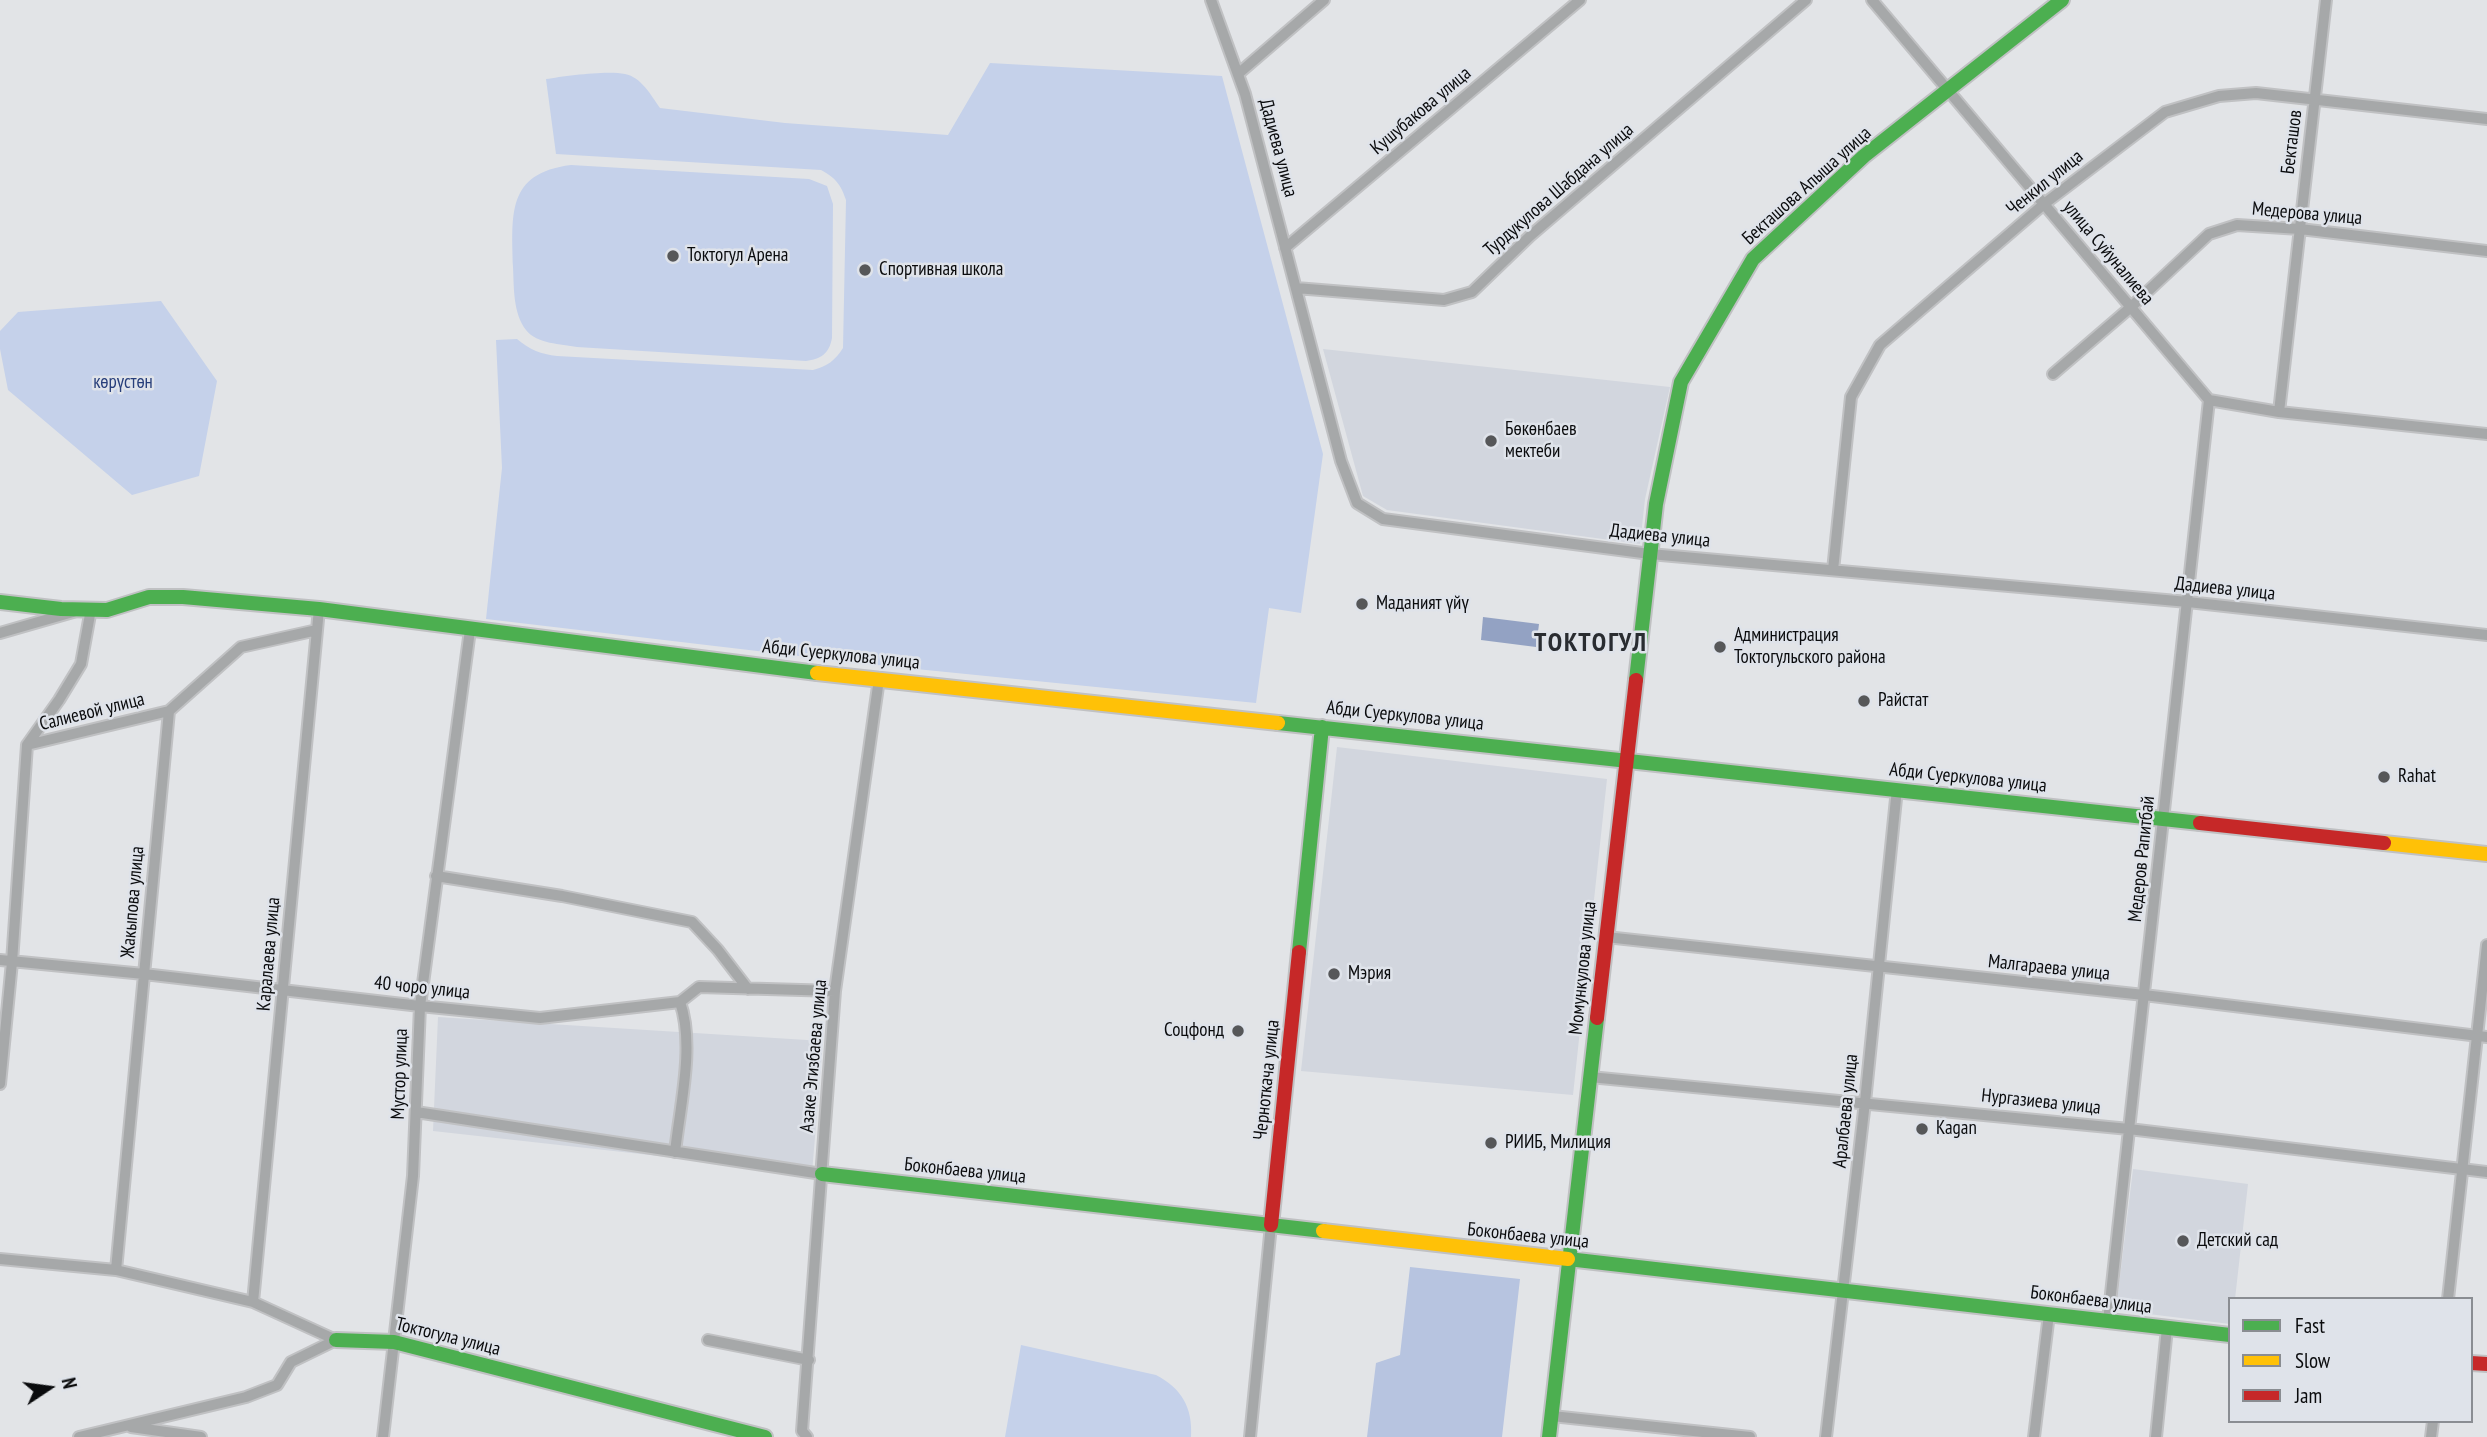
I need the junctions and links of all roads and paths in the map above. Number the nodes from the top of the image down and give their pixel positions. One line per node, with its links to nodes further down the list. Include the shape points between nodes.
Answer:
1 (1211, 0): 8 (street, Дадиева улица)
2 (1324, 0): 8 (street)
3 (1580, 0): 14 (street, Кушубакова улица)
4 (1806, 0): 16 (street, Турдукулова Шабдана улица, via 1530,236 1472,292 1444,300)
5 (1871, 0): 9 (street, улица Суйуналиева)
6 (2062, 0): 9 (street, Бекташова Апыша улица)
7 (2326, 0): 10 (street, Бекташов)
8 (1238, 74): 14 (street, Дадиева улица)
9 (1948, 90): 12 (street, улица Суйуналиева); 22 (street, Бекташова Апыша улица, via 1864,156 1753,259 1681,382)
10 (2315, 100): 11 (street, Ченкил улица); 12 (street, Ченкил улица, via 2256,93 2219,96 2165,112); 13 (street, Бекташов)
11 (2487, 119)
12 (2044, 204): 17 (street, улица Суйуналиева); 24 (street, Ченкил улица, via 1880,345 1851,397)
13 (2300, 229): 15 (street, Медерова улица); 17 (street, Медерова улица, via 2237,225 2208,234); 20 (street, Бекташов)
14 (1285, 248): 16 (street, Дадиева улица)
15 (2487, 251)
16 (1296, 288): 23 (street, Дадиева улица, via 1340,461 1357,503 1383,519)
17 (2131, 307): 18 (street, Медерова улица); 19 (street, улица Суйуналиева)
18 (2053, 374)
19 (2209, 400): 20 (street); 26 (street, Медеров Рапитбай)
20 (2279, 412): 21 (street)
21 (2487, 434)
22 (1656, 504): 23 (street, Момункулова улица)
23 (1650, 554): 24 (street, Дадиева улица); 37 (street, Момункулова улица)
24 (1833, 570): 26 (street, Дадиева улица)
25 (0, 601): 27 (street, Абди Суеркулова улица)
26 (2188, 602): 32 (street, Дадиева улица); 39 (street, Медеров Рапитбай)
27 (87, 609): 28 (street, Абди Суеркулова улица, via 107,610 149,597); 31 (street); 36 (street, via 81,664)
28 (319, 609): 29 (street, Каралаева улица); 30 (street, Абди Суеркулова улица)
29 (317, 630): 34 (street, via 241,647); 49 (street, Каралаева улица)
30 (470, 630): 33 (street, Абди Суеркулова улица); 41 (street, Мустор улица)
31 (0, 633)
32 (2487, 635)
33 (879, 679): 35 (street, Абди Суеркулова улица); 50 (street, Азаке Эгизбаева улица)
34 (169, 711): 36 (street, Салиевой улица); 47 (street, Жакыпова улица)
35 (1322, 727): 37 (street, Абди Суеркулова улица); 64 (street, Черноткача улица)
36 (27, 746): 45 (street, Салиевой улица)
37 (1626, 760): 38 (street, Абди Суеркулова улица); 42 (street, Момункулова улица)
38 (1897, 789): 39 (street, Абди Суеркулова улица); 46 (street, Аралбаева улица)
39 (2164, 818): 40 (street, Абди Суеркулова улица); 51 (street, Медеров Рапитбай)
40 (2487, 854)
41 (436, 876): 48 (street, via 692,922); 53 (street, Мустор улица)
42 (1606, 937): 46 (street, Малгараева улица); 55 (street, Момункулова улица)
43 (2487, 945): 54 (street)
44 (0, 960): 45 (street, 40 чоро улица)
45 (12, 962): 47 (street, 40 чоро улица); 56 (street, Салиевой улица)
46 (1879, 968): 51 (street, Малгараева улица); 57 (street, Аралбаева улица)
47 (144, 974): 49 (street, 40 чоро улица); 67 (street, Жакыпова улица)
48 (748, 989): 50 (street, 40 чоро улица); 52 (street, 40 чоро улица, via 699,988)
49 (283, 990): 53 (street, 40 чоро улица); 70 (street, Каралаева улица)
50 (835, 991): 63 (street, Азаке Эгизбаева улица)
51 (2144, 995): 54 (street, Малгараева улица); 59 (street, Медеров Рапитбай)
52 (680, 1002): 53 (street, 40 чоро улица, via 540,1018); 60 (street, via 686,1054)
53 (420, 1006): 58 (street, Мустор улица)
54 (2482, 1037): 61 (street)
55 (1590, 1077): 57 (street, Нургазиева улица); 66 (street, Момункулова улица)
56 (0, 1084)
57 (1865, 1102): 59 (street, Нургазиева улица); 68 (street, Аралбаева улица)
58 (416, 1112): 60 (street); 77 (street, Мустор улица)
59 (2130, 1129): 61 (street, Нургазиева улица); 72 (street, Медеров Рапитбай)
60 (675, 1152): 63 (street)
61 (2462, 1169): 62 (street, Нургазиева улица); 69 (street)
62 (2487, 1172)
63 (822, 1174): 64 (street, Боконбаева улица); 78 (street, Азаке Эгизбаева улица)
64 (1271, 1226): 66 (street, Боконбаева улица); 86 (street, Черноткача улица)
65 (0, 1259): 67 (street, Токтогула улица)
66 (1569, 1260): 68 (street, Боконбаева улица); 79 (street, Момункулова улица)
67 (116, 1270): 70 (street, Токтогула улица)
68 (1843, 1291): 71 (street, Боконбаева улица); 89 (street, Аралбаева улица)
69 (2448, 1297)
70 (253, 1302): 75 (street, Токтогула улица)
71 (2049, 1314): 72 (street, Боконбаева улица); 90 (street)
72 (2108, 1321): 73 (street, Боконбаева улица)
73 (2167, 1328): 74 (street, Боконбаева улица); 91 (street)
74 (2228, 1335)
75 (336, 1340): 77 (street, Токтогула улица); 80 (street, via 291,1362 277,1385 246,1397)
76 (708, 1340): 78 (street)
77 (394, 1342): 83 (street, Мустор улица); 84 (street, Токтогула улица)
78 (809, 1360): 85 (street, Азаке Эгизбаева улица, via 803,1431)
79 (1552, 1416): 87 (street, Момункулова улица); 88 (street)
80 (124, 1426): 81 (street); 82 (street)
81 (79, 1437)
82 (201, 1437)
83 (383, 1437)
84 (765, 1437)
85 (807, 1437)
86 (1250, 1437)
87 (1549, 1437)
88 (1750, 1437)
89 (1826, 1437)
90 (2034, 1437)
91 (2156, 1437)

